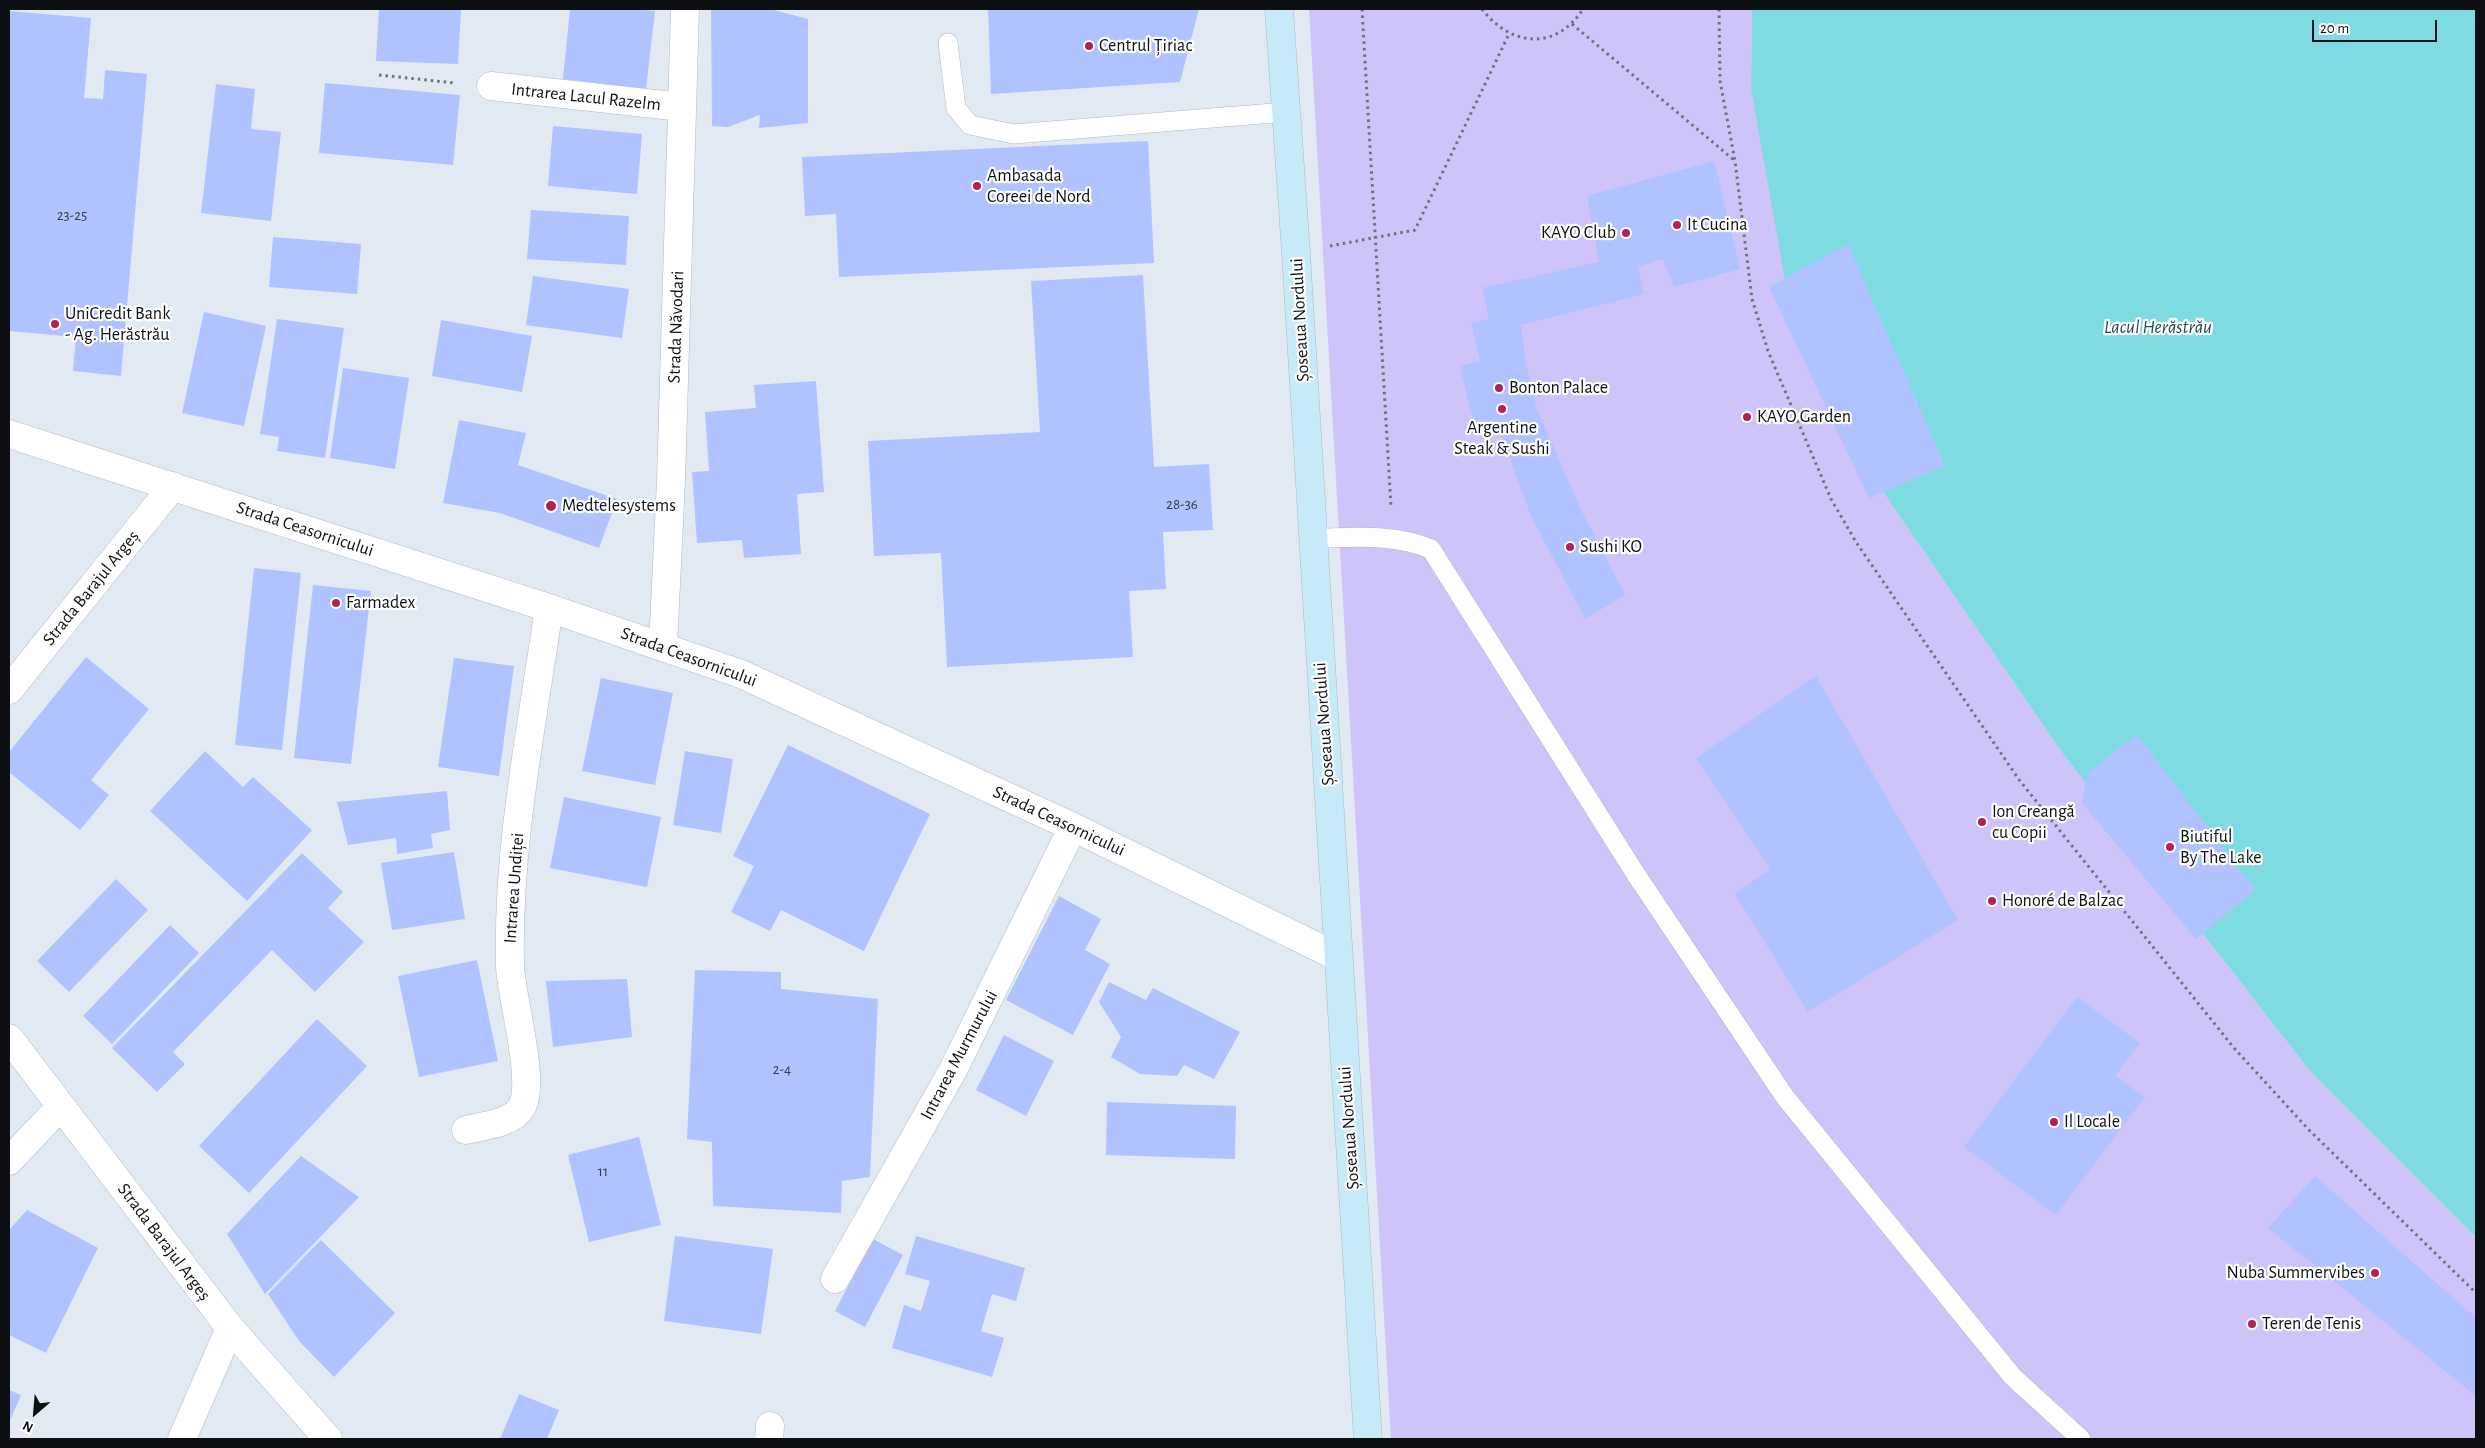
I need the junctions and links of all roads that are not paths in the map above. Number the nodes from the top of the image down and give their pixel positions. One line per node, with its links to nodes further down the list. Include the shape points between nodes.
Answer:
1 (685, 9): 5 (street, Strada Năvodari)
2 (1278, 9): 6 (main road, Șoseaua Nordului)
3 (948, 43): 6 (lane, via 956,108 970,125 979,127 1014,134)
4 (491, 86): 5 (street, Intrarea Lacul Razelm)
5 (682, 107): 11 (street, Strada Năvodari)
6 (1286, 112): 9 (main road, Șoseaua Nordului)
7 (9, 434): 8 (street, Strada Ceasornicului)
8 (173, 486): 10 (street, Strada Ceasornicului); 12 (street, Strada Barajul Argeș)
9 (1312, 538): 14 (main road, Șoseaua Nordului); 24 (lane, via 1394,539 1413,541 1431,549 1634,874 1786,1097 2013,1377)
10 (549, 608): 11 (street, Strada Ceasornicului); 17 (street, Intrarea Undiței, via 520,808 510,913 510,969 527,1083 522,1108 510,1118)
11 (663, 646): 13 (street, Strada Ceasornicului, via 741,674)
12 (9, 690)
13 (1073, 827): 14 (street, Strada Ceasornicului); 19 (street, Intrarea Murmurului, via 953,1070)
14 (1338, 956): 23 (main road, Șoseaua Nordului)
15 (9, 1038): 16 (street, Strada Barajul Argeș)
16 (61, 1106): 18 (street); 20 (street, Strada Barajul Argeș)
17 (466, 1130)
18 (9, 1161)
19 (835, 1279)
20 (230, 1328): 21 (street); 22 (street, Strada Barajul Argeș)
21 (182, 1439)
22 (328, 1439)
23 (1368, 1439)
24 (2081, 1439)

